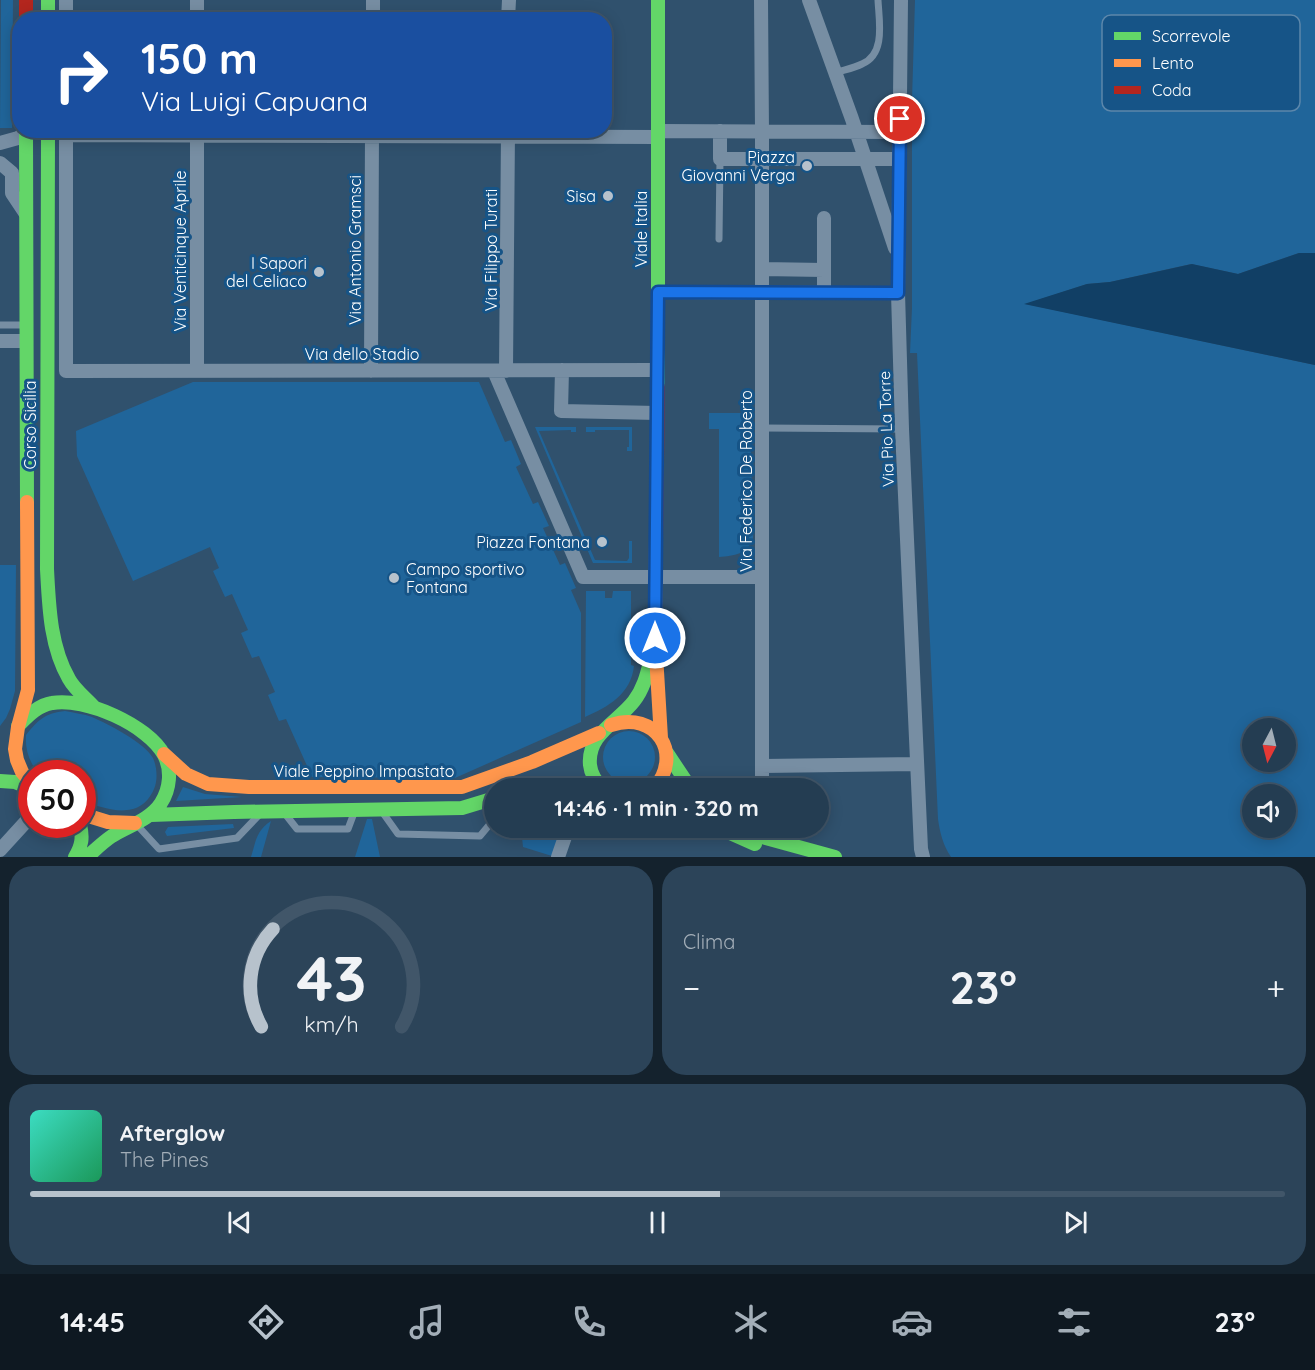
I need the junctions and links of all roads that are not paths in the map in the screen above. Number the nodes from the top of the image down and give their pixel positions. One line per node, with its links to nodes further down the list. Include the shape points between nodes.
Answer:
1 (658, 0): 12 (main road, Viale Italia)
2 (761, 0): 7 (street)
3 (809, 0): 6 (street)
4 (878, 0): 6 (lane, via 877,49 864,64)
5 (901, 0): 10 (street, Via Pio La Torre)
6 (835, 73): 8 (street)
7 (762, 125): 8 (street); 9 (street); 25 (street, Via Federico De Roberto)
8 (854, 125): 10 (street); 23 (street)
9 (720, 131): 12 (street); 21 (street)
10 (900, 132): 22 (street, Via Pio La Torre)
11 (612, 134): 12 (street)
12 (658, 134): 35 (main road, Viale Italia)
13 (18, 138): 20 (street)
14 (26, 138): 28 (main road, Corso Sicilia)
15 (48, 138): 27 (main road, Corso Sicilia)
16 (66, 138): 26 (street)
17 (197, 138): 47 (street, Via Venticinque Aprile)
18 (372, 138): 44 (street, Via Antonio Gramsci)
19 (508, 138): 48 (street, Via Filippo Turati)
20 (0, 143)
21 (720, 159): 25 (street); 30 (lane)
22 (900, 159): 23 (street); 31 (street, Via Pio La Torre)
23 (865, 160): 25 (street); 31 (street)
24 (0, 164): 28 (street, via 12,174 12,193)
25 (762, 166): 32 (street, Via Federico De Roberto)
26 (66, 183): 27 (street); 39 (street)
27 (48, 205): 34 (main road, Corso Sicilia)
28 (26, 214): 41 (main road, Corso Sicilia)
29 (824, 218): 33 (street)
30 (719, 239)
31 (898, 259): 38 (street, Via Pio La Torre)
32 (762, 269): 33 (street); 36 (street, Via Federico De Roberto)
33 (824, 270): 37 (street)
34 (48, 275): 39 (street); 55 (main road, Corso Sicilia, via 49,600 62,666 70,682)
35 (658, 292): 36 (street); 46 (main road, Viale Italia)
36 (762, 292): 37 (street); 50 (street, Via Federico De Roberto)
37 (824, 293): 38 (street)
38 (898, 293): 51 (street, Via Pio La Torre)
39 (66, 303): 47 (street, Via dello Stadio, via 66,371)
40 (0, 325): 41 (lane)
41 (26, 325): 43 (main road, Corso Sicilia)
42 (0, 341): 43 (street)
43 (26, 341): 57 (main road, Corso Sicilia, via 28,690)
44 (371, 370): 47 (street, Via dello Stadio); 48 (street, Via dello Stadio)
45 (562, 370): 46 (street, Via dello Stadio); 48 (street, Via dello Stadio); 49 (street, via 561,411)
46 (658, 370): 49 (main road, Viale Italia)
47 (197, 371)
48 (500, 371): 52 (street, via 583,577)
49 (657, 413): 52 (main road, Viale Italia)
50 (763, 428): 51 (lane); 53 (street, Via Federico De Roberto)
51 (902, 429): 64 (street, Via Pio La Torre)
52 (655, 577): 53 (street); 54 (main road, Viale Italia)
53 (762, 577): 65 (street, Via Federico De Roberto)
54 (655, 638): 56 (main road, Viale Peppino Impastato, via 639,695); 59 (main road)
55 (94, 707): 57 (main road, via 53,702 41,706); 62 (main road, Viale Peppino Impastato, via 131,726)
56 (611, 725): 58 (main road, Viale Peppino Impastato); 59 (main road, via 633,721 654,730)
57 (16, 729): 60 (main road); 63 (main road)
58 (599, 733): 62 (main road, Viale Peppino Impastato, via 462,787 208,784 186,774); 66 (main road, via 589,759)
59 (661, 738): 61 (main road)
60 (1, 747)
61 (667, 753): 67 (main road); 68 (main road)
62 (164, 754): 75 (main road, via 169,782 166,794)
63 (18, 763)
64 (917, 764): 65 (street); 90 (street, Via Pio La Torre)
65 (763, 766): 69 (street, Via Federico De Roberto)
66 (594, 778)
67 (663, 778)
68 (683, 778)
69 (762, 778)
70 (0, 781): 71 (main road)
71 (18, 783)
72 (484, 801): 73 (main road, via 462,808)
73 (380, 809): 74 (main road); 79 (lane, via 398,834 480,836)
74 (263, 811): 75 (main road); 77 (lane, via 237,838 159,849)
75 (151, 815): 77 (main road)
76 (96, 818): 77 (main road)
77 (135, 823): 86 (main road)
78 (18, 830): 84 (street)
79 (484, 831)
80 (83, 838): 85 (main road)
81 (565, 838): 87 (street)
82 (764, 838): 88 (main road)
83 (766, 838): 89 (main road)
84 (0, 850)
85 (75, 857)
86 (87, 857)
87 (558, 857)
88 (795, 857)
89 (835, 857)
90 (923, 857)

